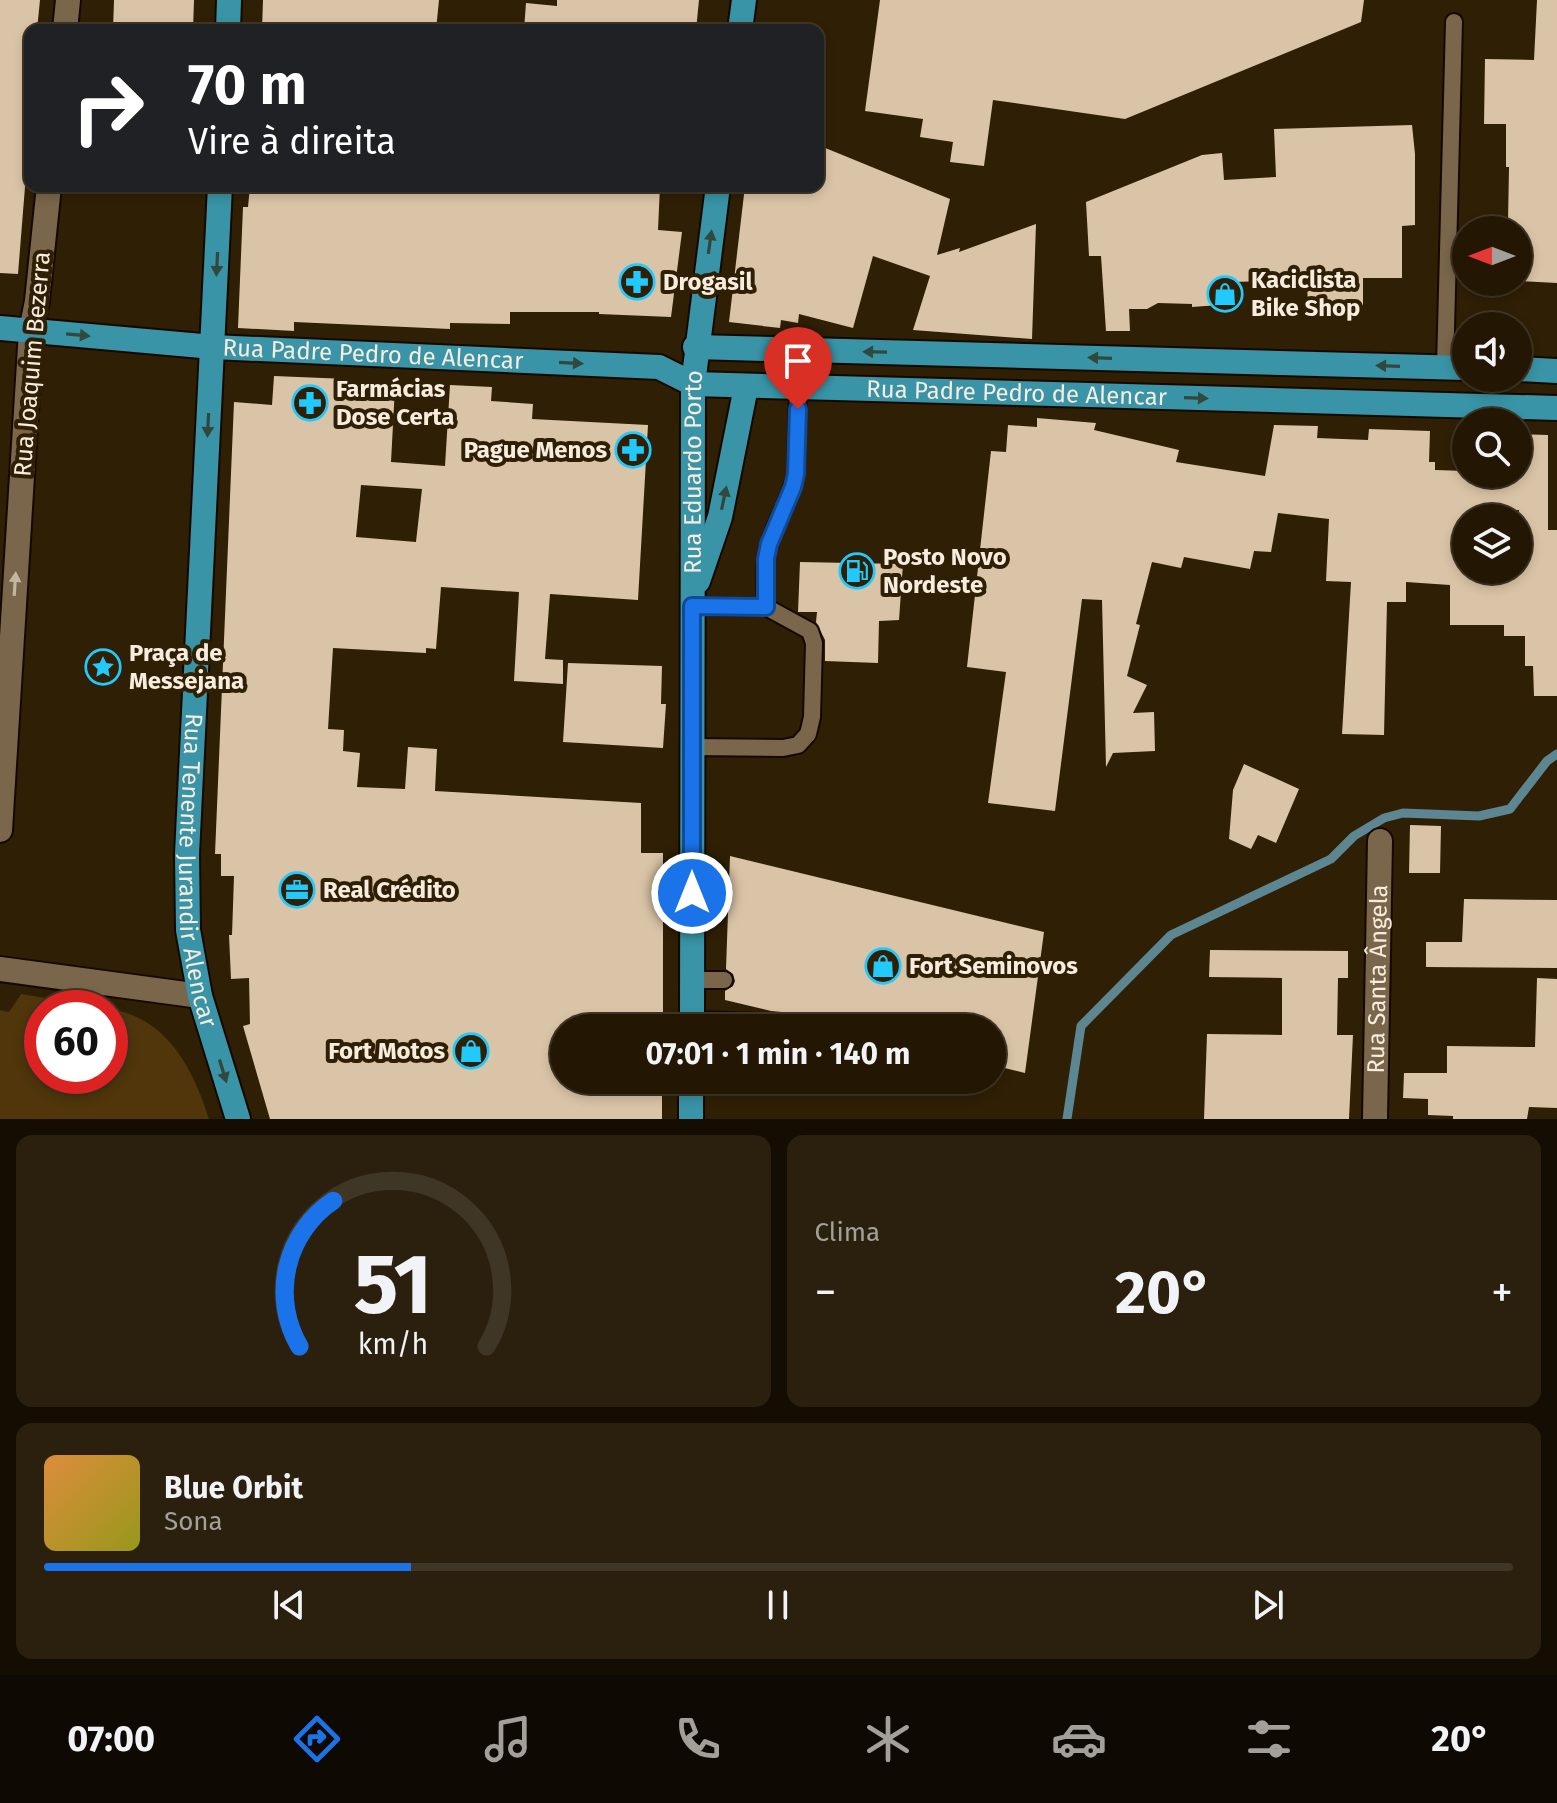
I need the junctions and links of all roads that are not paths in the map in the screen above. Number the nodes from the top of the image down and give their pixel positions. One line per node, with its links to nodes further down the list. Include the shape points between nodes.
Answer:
1 (68, 0): 5 (street)
2 (229, 0): 6 (main road)
3 (744, 0): 7 (main road)
4 (1454, 22): 11 (lane)
5 (66, 24)
6 (228, 24)
7 (741, 24)
8 (48, 192): 13 (street, Rua Joaquim Bezerra)
9 (220, 192): 14 (main road, Rua Tenente Jurandir Alencar, one-way to 14)
10 (717, 192): 15 (main road, Rua Eduardo Porto, one-way to 10)
11 (1456, 312)
12 (0, 328): 13 (main road, Rua Padre Pedro de Alencar)
13 (31, 331): 14 (main road, Rua Padre Pedro de Alencar, one-way to 14); 28 (street, Rua Joaquim Bezerra, one-way to 13)
14 (213, 347): 20 (main road, Rua Padre Pedro de Alencar, one-way to 20, via 659,367); 33 (main road, Rua Tenente Jurandir Alencar, one-way to 33, via 187,854 188,930)
15 (695, 347): 16 (main road, Rua Padre Pedro de Alencar, one-way to 15); 20 (main road, Rua Eduardo Porto)
16 (953, 354): 17 (main road, Rua Padre Pedro de Alencar, one-way to 16); 23 (main road)
17 (1452, 368)
18 (1532, 370): 19 (main road)
19 (1557, 371)
20 (693, 384): 21 (main road, Rua Padre Pedro de Alencar); 25 (main road, Rua Eduardo Porto)
21 (746, 387): 22 (main road, Rua Padre Pedro de Alencar); 25 (main road, one-way to 21, via 720,517)
22 (798, 388): 23 (main road, Rua Padre Pedro de Alencar); 26 (lane, via 796,474 769,544)
23 (950, 391): 24 (main road, Rua Padre Pedro de Alencar, one-way to 24)
24 (1557, 408)
25 (692, 602): 26 (lane); 27 (main road, Rua Eduardo Porto)
26 (766, 607): 27 (lane, via 810,631 814,643 808,734 798,745 783,748)
27 (691, 747): 31 (main road, Rua Eduardo Porto)
28 (0, 830)
29 (1380, 841): 38 (street, Rua Santa Ângela)
30 (0, 969): 33 (street)
31 (693, 980): 32 (lane); 34 (main road, Rua Eduardo Porto)
32 (724, 980)
33 (200, 996): 36 (main road, Rua Tenente Jurandir Alencar, one-way to 36)
34 (692, 1014)
35 (691, 1094): 37 (main road)
36 (238, 1119)
37 (691, 1119)
38 (1375, 1119)

